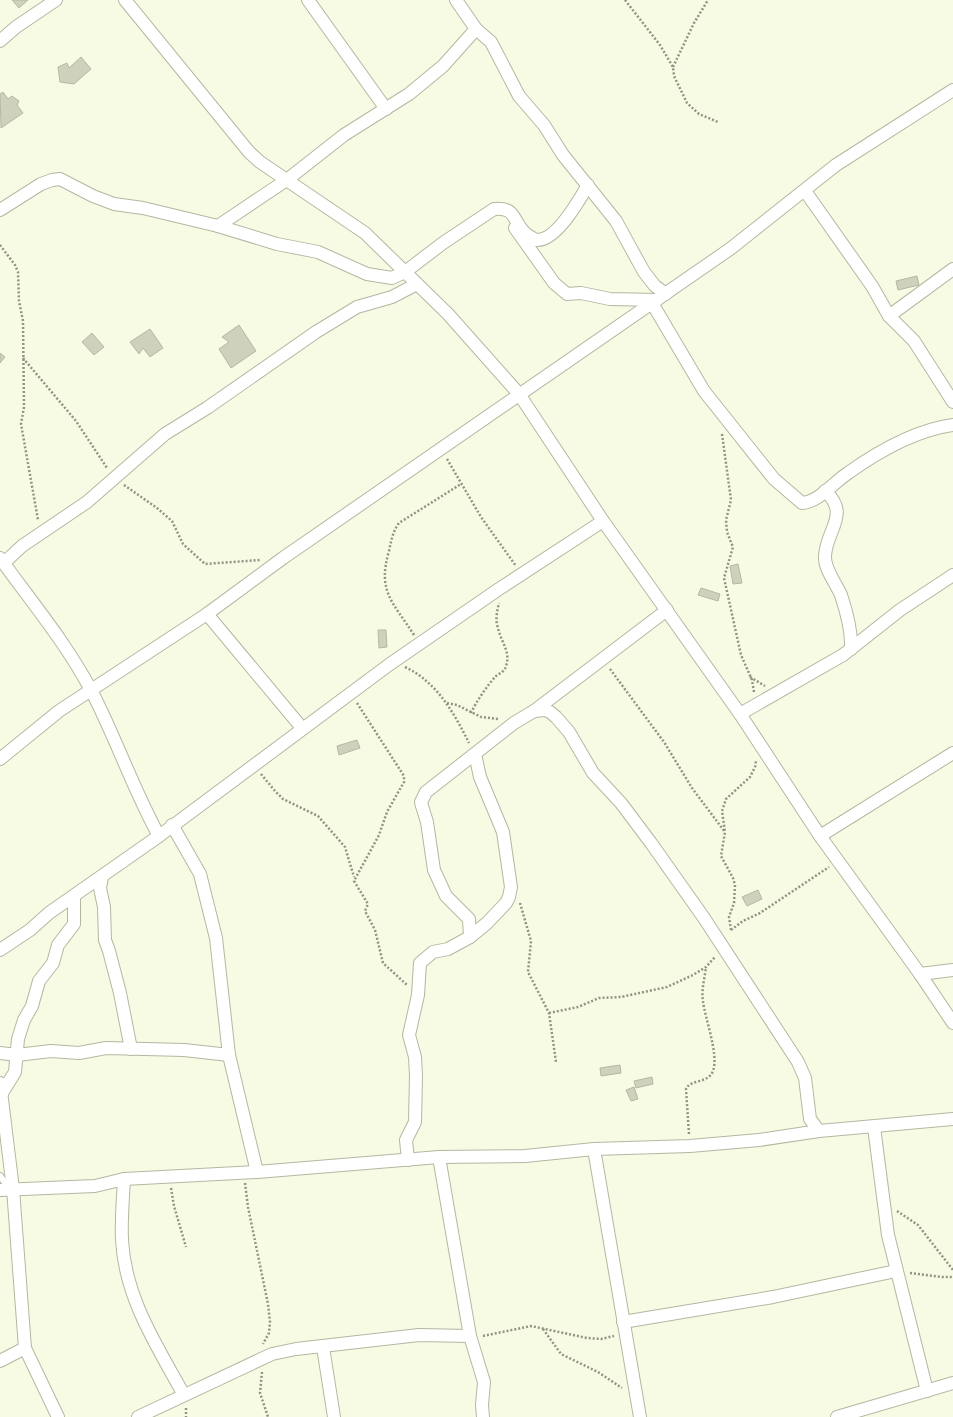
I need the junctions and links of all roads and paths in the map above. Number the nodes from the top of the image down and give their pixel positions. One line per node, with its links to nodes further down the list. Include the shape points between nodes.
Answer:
1 (56, 0): 8 (street)
2 (125, 0): 13 (street, via 241,144 260,162)
3 (308, 0): 11 (street)
4 (456, 0): 7 (street)
5 (625, 0): 9 (path, via 660,45)
6 (708, 0): 9 (path)
7 (476, 29): 11 (street, via 443,66); 14 (street, via 491,42 519,96)
8 (0, 41)
9 (673, 67): 12 (path, via 674,76 688,103 699,114)
10 (953, 90): 15 (street, via 836,165)
11 (386, 109): 13 (street, via 344,135)
12 (718, 122)
13 (288, 179): 18 (street); 21 (street, via 365,233)
14 (588, 185): 16 (street, via 563,224 540,240 524,232 511,212); 23 (street, via 616,221 644,272 655,286)
15 (805, 191): 23 (street, via 730,250); 24 (street, via 868,280)
16 (504, 208): 21 (street, via 494,208); 23 (street, via 517,232 561,290 567,294 580,293 610,299)
17 (0, 210): 18 (street, via 40,184 60,179 114,204 143,208)
18 (218, 226): 21 (street, via 277,244 318,252 367,274 392,278)
19 (0, 245): 25 (path, via 18,272 23,321)
20 (953, 269): 24 (street)
21 (405, 272): 22 (street)
22 (417, 284): 26 (street, via 448,314); 31 (street, via 392,297 357,307 316,332 165,434)
23 (658, 299): 26 (street); 33 (street, via 704,391 774,479 802,503)
24 (889, 316): 27 (street, via 914,341)
25 (23, 358): 31 (path, via 76,421); 35 (path, via 24,407 21,424 38,515)
26 (519, 394): 30 (street); 34 (street)
27 (953, 402)
28 (953, 425): 33 (street, via 917,433 867,460)
29 (722, 432): 50 (path, via 731,500 726,520 733,547 724,578 741,655 754,689)
30 (441, 449): 32 (path); 36 (street)
31 (114, 479): 35 (street, via 87,502); 36 (path, via 152,504 172,521 183,544 205,564)
32 (461, 484): 38 (path); 43 (path, via 399,523 394,530 384,568 387,594)
33 (825, 491): 44 (street, via 834,501 837,516 825,557 849,623)
34 (603, 521): 38 (street); 41 (street)
35 (37, 537): 37 (street)
36 (283, 558): 42 (street)
37 (2, 560): 47 (street, via 62,644)
38 (522, 574): 40 (street)
39 (953, 575): 44 (street, via 895,613)
40 (499, 589): 43 (street); 52 (path, via 497,623 506,648 507,665 475,704)
41 (667, 610): 45 (street); 53 (street)
42 (207, 614): 47 (street); 55 (street)
43 (420, 643): 46 (street)
44 (851, 649): 50 (street)
45 (602, 659): 51 (street); 62 (path, via 664,742 692,788)
46 (390, 664): 48 (street); 49 (path, via 413,671 439,692)
47 (91, 690): 59 (street, via 59,711); 63 (street)
48 (351, 693): 55 (street); 67 (path, via 404,776 404,782 387,812 379,835)
49 (446, 703): 52 (path, via 457,705); 58 (path)
50 (752, 706): 53 (street)
51 (534, 711): 54 (street); 72 (street, via 550,712 569,732 592,773 614,795 640,828)
52 (471, 713): 54 (path)
53 (740, 714): 56 (street)
54 (516, 722): 58 (street)
55 (302, 728): 60 (street)
56 (756, 738): 62 (path, via 754,772 723,805 721,817); 64 (street)
57 (953, 753): 64 (street)
58 (475, 754): 68 (street, via 480,777 503,832); 71 (street, via 429,788 421,802 436,876 446,896 468,919)
59 (0, 759)
60 (253, 765): 61 (street); 67 (path, via 283,799 318,816 345,847)
61 (172, 825): 63 (street); 83 (street, via 200,874 216,938)
62 (725, 832): 70 (path, via 721,856 735,886 734,903 729,917)
63 (159, 836): 66 (street)
64 (820, 836): 65 (street)
65 (838, 861): 70 (path); 76 (street)
66 (102, 877): 69 (street); 80 (street, via 100,888 104,907 104,940 120,993)
67 (354, 878): 77 (path, via 368,904 366,911 376,930 383,963)
68 (511, 887): 71 (street, via 506,903); 78 (path, via 520,903 531,941 529,976)
69 (74, 897): 73 (street); 82 (street, via 74,924 58,945 52,963 39,981 18,1040)
70 (731, 930): 72 (path)
71 (470, 937): 77 (street, via 448,949 433,952 420,963)
72 (723, 947): 74 (path); 88 (street, via 798,1062 805,1078 810,1119)
73 (0, 950)
74 (706, 967): 78 (path, via 667,986 622,997 599,998 578,1008); 89 (path, via 702,999 714,1064 708,1077 703,1081 689,1084 686,1089)
75 (953, 970): 76 (street)
76 (920, 974): 79 (street)
77 (418, 995): 92 (street, via 409,1035 415,1057 416,1076 415,1122 406,1140)
78 (549, 1013): 84 (path)
79 (953, 1023)
80 (131, 1049): 82 (street, via 106,1048 79,1053 51,1051); 83 (street, via 184,1050)
81 (0, 1053): 82 (street)
82 (17, 1055): 85 (street, via 15,1072)
83 (229, 1055): 93 (street)
84 (556, 1062)
85 (1, 1088): 98 (street)
86 (953, 1119): 87 (street)
87 (874, 1127): 88 (street); 99 (street)
88 (819, 1131): 89 (street, via 759,1140)
89 (690, 1146): 90 (street)
90 (594, 1149): 91 (street, via 525,1156); 105 (street)
91 (439, 1157): 92 (street); 106 (street)
92 (408, 1160): 93 (street)
93 (257, 1172): 94 (street)
94 (244, 1173): 96 (street); 109 (path, via 248,1207 270,1316)
95 (0, 1176): 98 (lane)
96 (173, 1178): 97 (street); 100 (path, via 171,1191)
97 (124, 1179): 98 (street, via 95,1186); 113 (street, via 122,1240 131,1290)
98 (8, 1189): 108 (street)
99 (883, 1202): 101 (path, via 918,1225); 102 (street)
100 (186, 1247)
101 (953, 1270)
102 (896, 1271): 103 (path, via 941,1278); 105 (street); 112 (street)
103 (953, 1277)
104 (543, 1328): 105 (path, via 601,1339); 106 (path, via 523,1326 492,1335); 114 (path, via 561,1354 610,1380 628,1392)
105 (624, 1328): 114 (street)
106 (470, 1336): 107 (street, via 419,1334); 119 (street, via 484,1382)
107 (323, 1347): 109 (street); 118 (street)
108 (25, 1348): 110 (street); 115 (street)
109 (265, 1351): 113 (street); 117 (path, via 260,1393)
110 (0, 1361)
111 (953, 1383): 112 (street)
112 (927, 1391): 121 (street)
113 (184, 1395): 116 (street)
114 (637, 1402): 120 (street)
115 (58, 1417)
116 (138, 1417)
117 (268, 1417)
118 (334, 1417)
119 (483, 1417)
120 (640, 1417)
121 (837, 1417)

